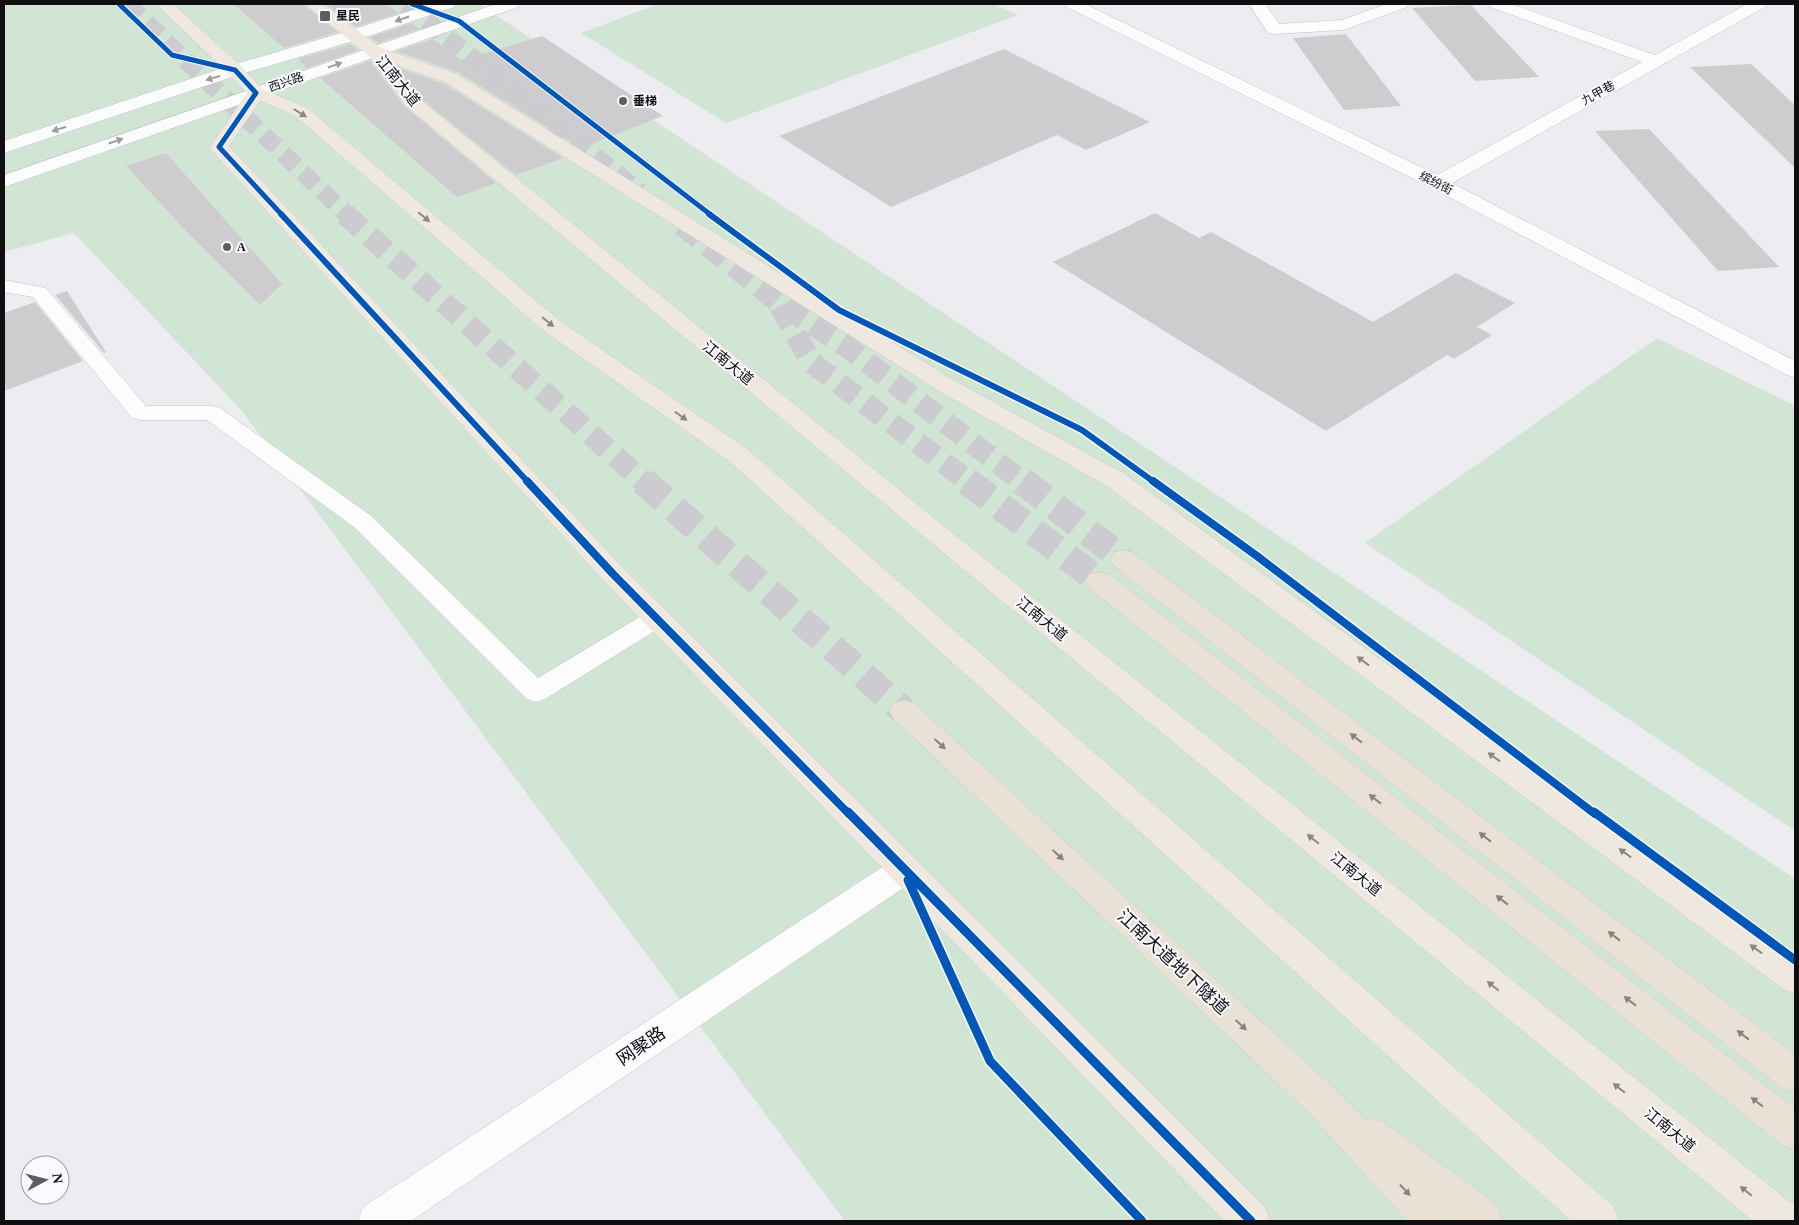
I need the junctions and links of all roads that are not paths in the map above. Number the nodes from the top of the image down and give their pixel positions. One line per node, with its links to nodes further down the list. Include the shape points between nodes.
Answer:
1 (164, 4): 12 (main road)
2 (313, 4): 10 (main road, 江南大道)
3 (448, 4): 10 (street, 西兴路, one-way to 10)
4 (512, 4): 10 (street, 西兴路, via 459,21)
5 (1073, 4): 16 (street, 缤纷街)
6 (1258, 4): 7 (street, via 1274,29 1344,25)
7 (1401, 4)
8 (1496, 4): 11 (street)
9 (1759, 4): 11 (street, 九甲巷)
10 (364, 43): 12 (street, 西兴路); 13 (street, 西兴路, one-way to 10); 24 (main road, one-way to 10, via 1114,479 947,386 451,78); 33 (main road, 江南大道, one-way to 10, via 931,529 411,101)
11 (1655, 61): 16 (street, 九甲巷)
12 (235, 70): 13 (main road); 14 (street, 西兴路, one-way to 14)
13 (256, 93): 15 (street, 西兴路, one-way to 13); 21 (main road, via 218,147); 32 (main road, one-way to 32, via 300,111 552,326 738,455)
14 (4, 147)
15 (4, 181)
16 (1437, 183): 18 (street, 缤纷街)
17 (4, 286): 21 (lane, via 38,292 140,414 212,413 362,521 536,692)
18 (1795, 370)
19 (1123, 559): 25 (highway, one-way to 19)
20 (1099, 581): 27 (highway, one-way to 20)
21 (656, 618): 23 (main road)
22 (904, 711): 26 (highway, 江南大道地下隧道, one-way to 26)
23 (904, 870): 28 (street, 网聚路); 29 (main road)
24 (1795, 978)
25 (1795, 1076)
26 (1321, 1100): 30 (highway, 江南大道地下隧道, one-way to 30); 31 (highway)
27 (1795, 1132)
28 (377, 1221)
29 (1251, 1221)
30 (1433, 1221)
31 (1484, 1221)
32 (1600, 1221)
33 (1783, 1221)

